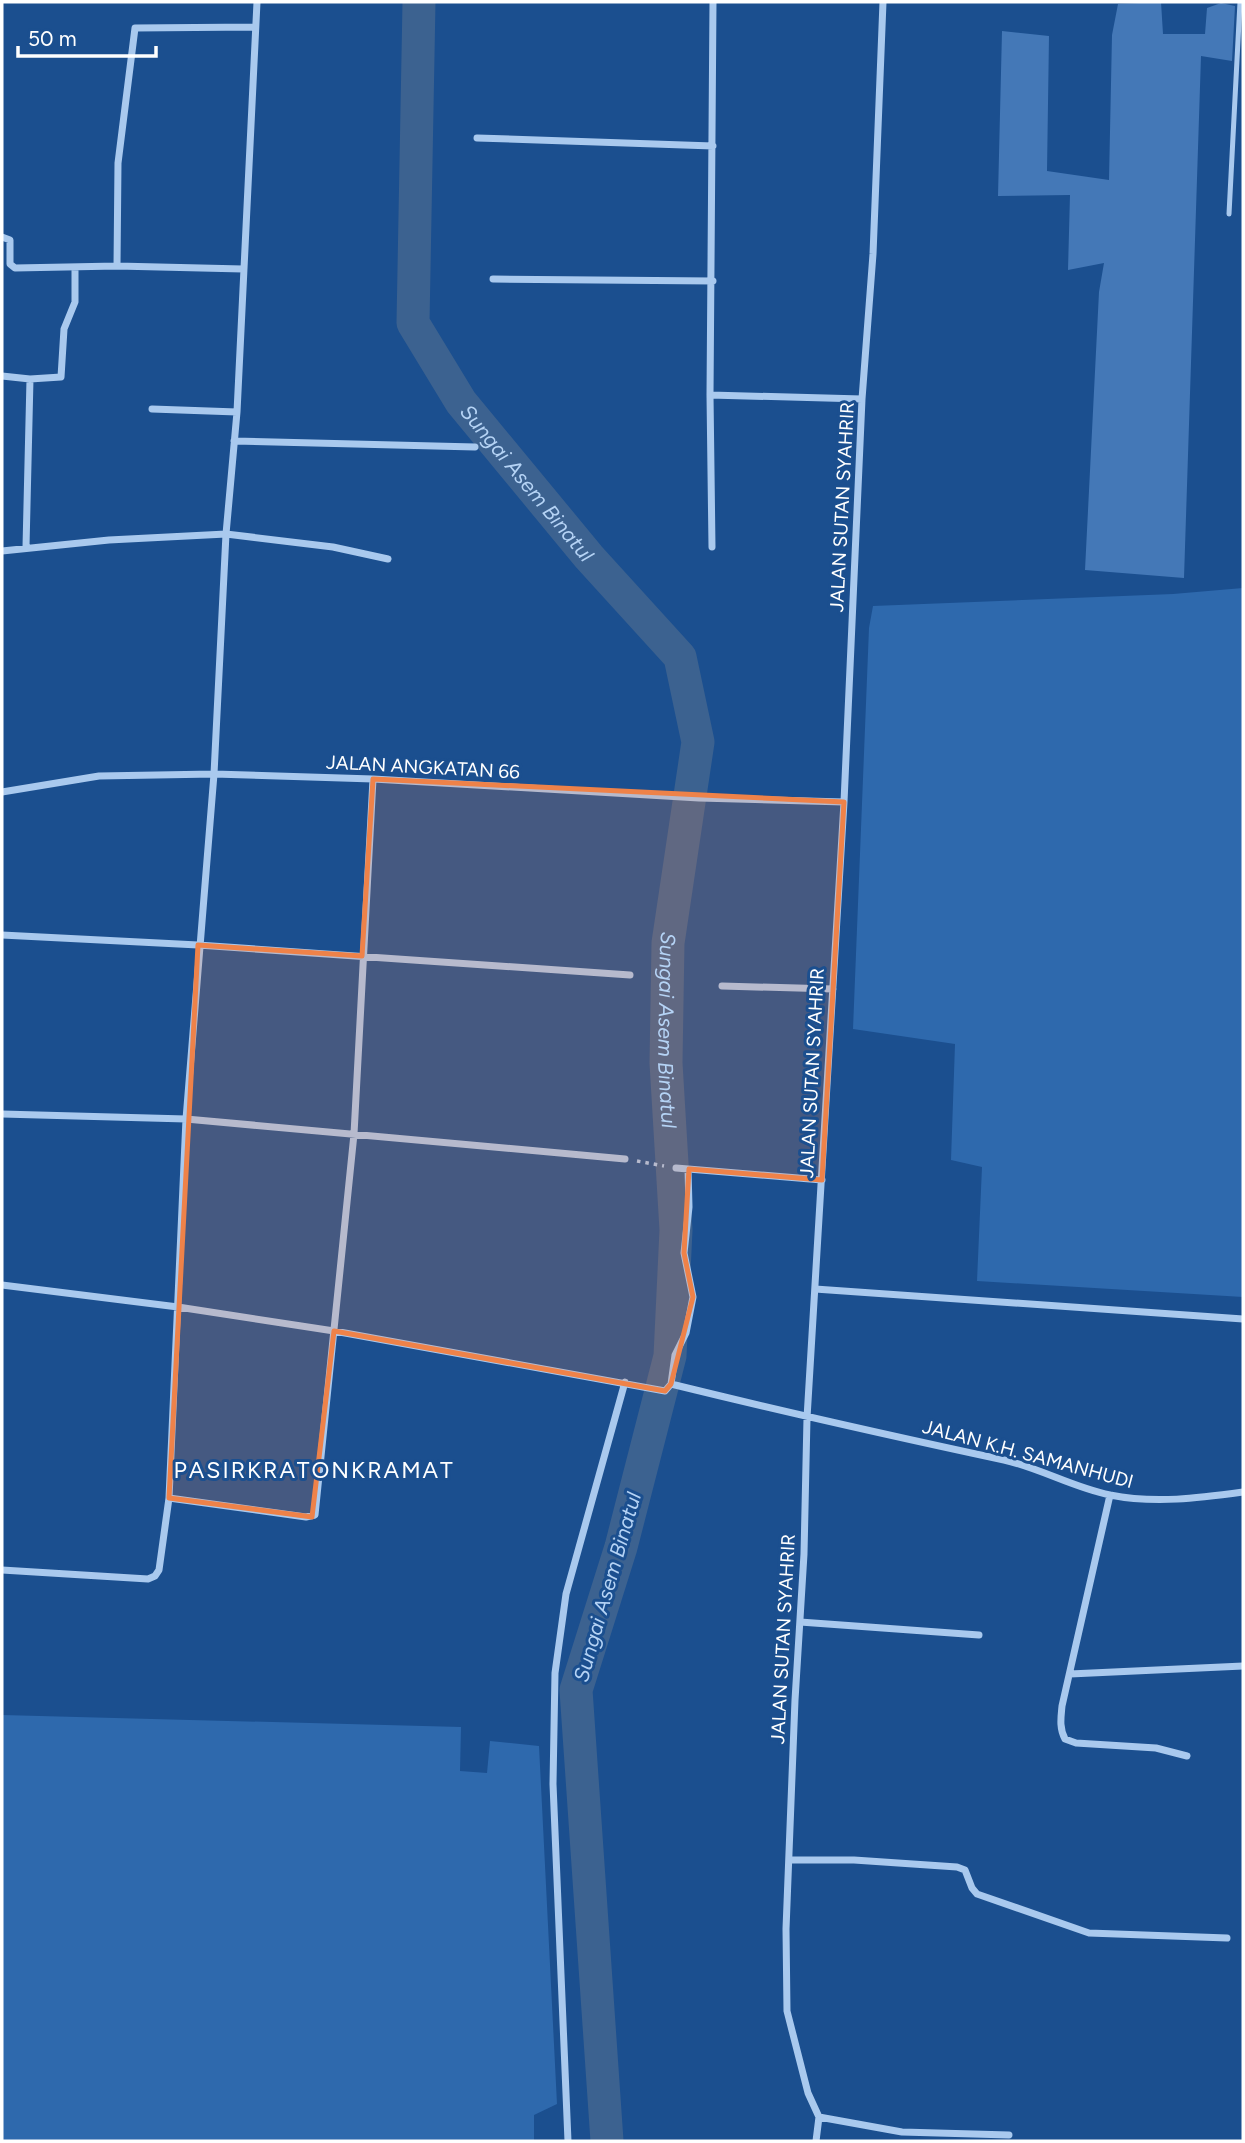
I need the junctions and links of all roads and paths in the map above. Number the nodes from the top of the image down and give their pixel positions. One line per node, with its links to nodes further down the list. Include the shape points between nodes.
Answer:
1 (257, 2): 5 (street)
2 (713, 2): 7 (street)
3 (883, 2): 18 (street, JALAN SUTAN SYAHRIR)
4 (1240, 2): 8 (lane)
5 (256, 27): 10 (street, via 135,28 118,163); 12 (street)
6 (477, 138): 7 (street)
7 (713, 146): 14 (street)
8 (1229, 215)
9 (2, 237): 11 (street, via 10,240 10,264 15,268)
10 (117, 266): 11 (street); 12 (street)
11 (75, 268): 16 (street, via 75,302 64,329 61,377)
12 (243, 269): 20 (street)
13 (493, 279): 14 (street)
14 (713, 281): 17 (street)
15 (2, 376): 16 (street)
16 (30, 379): 24 (street)
17 (710, 395): 18 (street); 25 (street)
18 (862, 399): 31 (street, JALAN SUTAN SYAHRIR)
19 (152, 409): 20 (street)
20 (237, 412): 21 (street)
21 (234, 441): 22 (street); 23 (street)
22 (475, 447)
23 (226, 534): 24 (street); 27 (street); 28 (street)
24 (26, 547): 26 (street)
25 (712, 547)
26 (2, 551)
27 (388, 559)
28 (214, 774): 29 (street, JALAN ANGKATAN 66); 30 (street, JALAN ANGKATAN 66, via 99,776); 33 (street)
29 (373, 779): 31 (street, JALAN ANGKATAN 66); 34 (street)
30 (2, 792)
31 (844, 802): 37 (street, JALAN SUTAN SYAHRIR)
32 (2, 935): 33 (street)
33 (198, 945): 34 (street); 39 (street)
34 (362, 956): 35 (street); 40 (street)
35 (630, 975)
36 (722, 986): 37 (street)
37 (833, 989): 44 (street, JALAN SUTAN SYAHRIR)
38 (2, 1114): 39 (street)
39 (186, 1119): 40 (street); 47 (street)
40 (354, 1134): 41 (street); 49 (street)
41 (625, 1159): 42 (path)
42 (677, 1168): 43 (street)
43 (688, 1169): 44 (street); 51 (street, via 684,1253 694,1297 686,1333 675,1355)
44 (822, 1180): 46 (street, JALAN SUTAN SYAHRIR)
45 (2, 1285): 47 (street)
46 (814, 1289): 48 (street); 52 (street, JALAN SUTAN SYAHRIR)
47 (178, 1307): 49 (street); 55 (street)
48 (1243, 1319)
49 (334, 1331): 50 (street); 55 (street, via 314,1516)
50 (627, 1383): 51 (street, via 665,1391); 66 (street, via 566,1594 555,1673 553,1784)
51 (671, 1384): 52 (street, JALAN K.H. SAMANHUDI)
52 (807, 1418): 54 (street, JALAN K.H. SAMANHUDI, via 1007,1461); 57 (street, JALAN SUTAN SYAHRIR)
53 (1243, 1492): 54 (street, JALAN K.H. SAMANHUDI, via 1152,1500)
54 (1110, 1495): 60 (street)
55 (169, 1497): 56 (street, via 159,1570 153,1578)
56 (2, 1570)
57 (800, 1622): 58 (street); 62 (street, JALAN SUTAN SYAHRIR)
58 (979, 1635)
59 (1243, 1666): 60 (street)
60 (1070, 1674): 61 (street, via 1061,1723 1065,1739 1156,1748)
61 (1187, 1756)
62 (790, 1860): 63 (street, via 960,1867 977,1894 1089,1933); 64 (street, JALAN SUTAN SYAHRIR, via 787,2011 805,2083)
63 (1227, 1938)
64 (819, 2117): 65 (street, via 902,2132); 67 (street, JALAN SUTAN SYAHRIR)
65 (1009, 2135)
66 (568, 2141)
67 (816, 2141)

